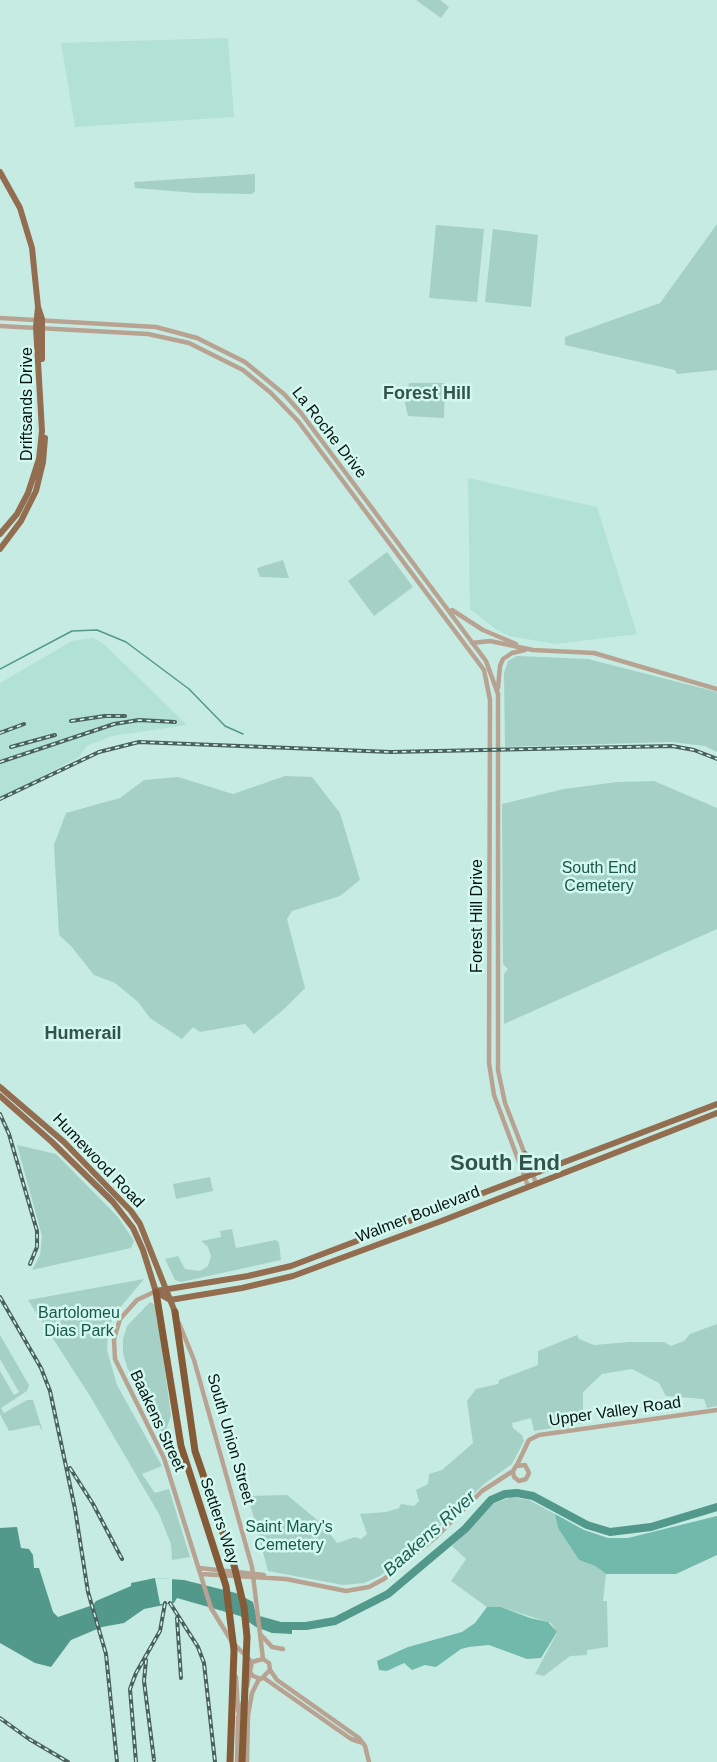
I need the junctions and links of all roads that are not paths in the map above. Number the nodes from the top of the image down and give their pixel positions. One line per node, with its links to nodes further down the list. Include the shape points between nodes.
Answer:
1 (0, 172): 3 (main road, Driftsands Drive, via 27,227)
2 (0, 318): 3 (street, La Roche Drive)
3 (39, 319): 5 (main road, Driftsands Drive); 8 (street, La Roche Drive, via 156,327 197,338 245,362 284,394 300,413)
4 (0, 326): 5 (street, La Roche Drive)
5 (39, 327): 6 (main road, Driftsands Drive, via 39,459 25,498); 7 (main road, Driftsands Drive, via 45,419 43,462 27,510); 10 (street, La Roche Drive, via 126,331 170,338 207,350 243,370 298,421)
6 (0, 534)
7 (0, 549)
8 (447, 606): 9 (street, La Roche Drive); 11 (street, via 483,630)
9 (474, 642): 10 (street); 11 (street); 13 (street, Forest Hill Drive, via 492,671)
10 (467, 645): 21 (street, Forest Hill Drive, via 484,669 489,684 489,1063 494,1095)
11 (532, 649): 12 (street, via 594,653); 13 (street, via 503,659)
12 (717, 689)
13 (498, 694): 18 (street, Forest Hill Drive, via 498,1070 503,1096)
14 (0, 1087): 24 (main road, Humewood Road, via 64,1142 131,1211)
15 (0, 1096): 25 (main road, Humewood Road, via 66,1154 124,1215 143,1250)
16 (717, 1104): 19 (main road, Walmer Boulevard)
17 (717, 1113): 22 (main road, Walmer Boulevard)
18 (525, 1154): 19 (main road, via 537,1164); 20 (street, Forest Hill Drive)
19 (558, 1164): 20 (main road, Walmer Boulevard)
20 (532, 1174): 21 (main road, Walmer Boulevard); 22 (street, Forest Hill Drive)
21 (525, 1177): 23 (street, Forest Hill Drive); 24 (main road, Walmer Boulevard, via 291,1266)
22 (536, 1183): 23 (main road, Walmer Boulevard)
23 (528, 1186): 26 (main road, Walmer Boulevard, via 293,1276)
24 (168, 1290): 25 (main road, Walmer Boulevard); 26 (main road, Humewood Road)
25 (156, 1291): 26 (main road); 35 (street, Baakens Street, via 137,1300 120,1319 115,1332 115,1359 164,1458); 47 (highway, Settlers Way, via 181,1446 223,1573 231,1618 234,1650)
26 (172, 1300): 27 (main road, South Union Street)
27 (175, 1312): 36 (street, South Union Street, via 194,1360); 49 (highway, Settlers Way, via 190,1424 238,1579 246,1621)
28 (717, 1410): 29 (street, Upper Valley Road, via 539,1435 531,1438)
29 (525, 1451): 30 (street); 31 (street, Upper Valley Road)
30 (525, 1465): 31 (street); 34 (street, via 528,1478)
31 (516, 1466): 32 (street)
32 (513, 1472): 33 (street); 34 (street)
33 (505, 1477): 34 (street); 36 (street, via 482,1491 446,1528 369,1587 346,1591)
34 (515, 1479)
35 (201, 1573): 36 (street); 38 (street, Baakens Street, via 211,1608)
36 (254, 1575): 37 (street, South Union Street)
37 (260, 1632): 39 (street, via 270,1646); 40 (street, South Union Street)
38 (232, 1642): 41 (street); 45 (street)
39 (283, 1649)
40 (263, 1659): 41 (street); 42 (street)
41 (252, 1662): 43 (street)
42 (270, 1670): 44 (street); 46 (street, via 277,1680 334,1718)
43 (250, 1672): 44 (street); 45 (street)
44 (261, 1679): 46 (street); 50 (street, via 252,1693 248,1715)
45 (238, 1717): 48 (street)
46 (363, 1743): 51 (street)
47 (230, 1762)
48 (237, 1762)
49 (242, 1762)
50 (247, 1762)
51 (369, 1762)

